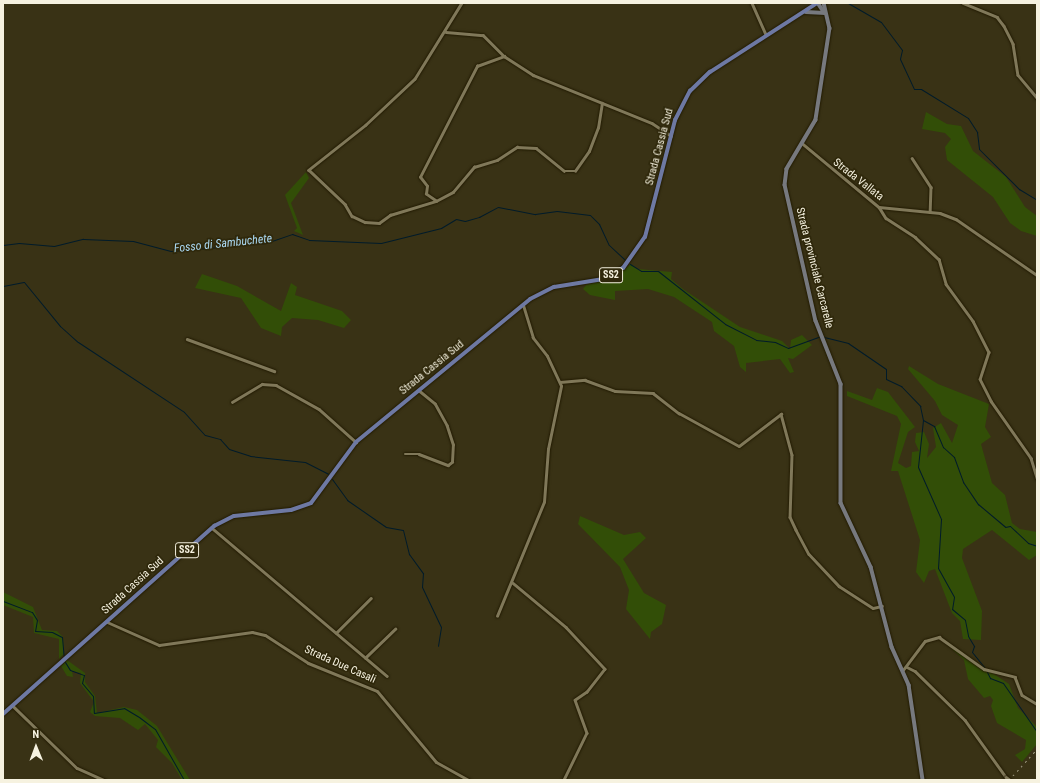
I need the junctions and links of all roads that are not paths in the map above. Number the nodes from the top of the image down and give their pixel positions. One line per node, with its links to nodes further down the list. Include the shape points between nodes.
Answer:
1 (462, 3): 8 (street)
2 (752, 3): 9 (street, via 758,22)
3 (818, 3): 6 (main road); 7 (main road, Strada Cassia Sud / SS2)
4 (824, 3): 6 (main road)
5 (963, 3): 11 (street, via 997,17 1013,44 1018,75)
6 (826, 11): 7 (main road); 14 (main road, Strada provinciale Carcarelle, via 830,28 816,120)
7 (806, 12): 9 (main road, Strada Cassia Sud / SS2)
8 (446, 32): 10 (street, via 483,35); 16 (street, via 415,79 366,125 309,170 346,204 352,216 365,222 379,223 390,214)
9 (768, 37): 13 (main road, Strada Cassia Sud / SS2, via 695,84 681,104)
10 (504, 56): 12 (street, via 534,75); 16 (street, via 477,66 420,178 427,186 426,194)
11 (1037, 98)
12 (602, 103): 13 (street, via 652,123); 16 (street, via 598,128 589,151 575,171 564,171 536,148 517,147 497,160 474,167 452,192)
13 (671, 137): 20 (main road, Strada Cassia Sud / SS2, via 645,237 628,263 603,279 547,289)
14 (803, 144): 17 (street, Strada Vallata); 32 (main road, Strada provinciale Carcarelle, via 787,169 785,185 820,334 842,392 841,502 871,567)
15 (912, 158): 18 (street, via 931,187)
16 (436, 201)
17 (879, 207): 18 (street, Strada Vallata); 28 (street, via 886,218 915,237 939,259 946,284 974,321 989,352 980,379 991,401 1031,458)
18 (930, 212): 19 (street, Strada Vallata, via 965,223)
19 (1037, 275)
20 (523, 305): 23 (street, via 533,338); 24 (main road, Strada Cassia Sud / SS2)
21 (187, 339): 22 (street)
22 (274, 370)
23 (560, 382): 30 (street, via 559,411 548,450 544,502); 32 (street, via 585,380 615,391 654,393 679,413 739,446 781,414 792,455 790,516 796,530 809,554 839,586 873,608)
24 (419, 390): 26 (main road, Strada Cassia Sud / SS2); 27 (street, via 435,404 447,426 452,445 451,465 419,454)
25 (232, 402): 26 (street, via 262,384 276,385 319,409)
26 (356, 442): 29 (main road, Strada Cassia Sud / SS2, via 311,503 300,508 234,516)
27 (405, 454)
28 (1037, 478)
29 (211, 528): 34 (main road, Strada Cassia Sud / SS2); 36 (street)
30 (512, 583): 33 (street); 45 (street, via 561,622 605,669 587,692 575,700 587,733)
31 (371, 598): 36 (street)
32 (882, 606): 38 (main road, Strada provinciale Carcarelle, via 892,647)
33 (497, 616)
34 (107, 622): 41 (main road, Strada Cassia Sud / SS2); 44 (street, Strada Due Casali, via 159,645 252,632 265,635 308,663 377,691 436,762)
35 (395, 629): 37 (street)
36 (336, 633): 37 (street)
37 (365, 658): 39 (street)
38 (905, 668): 40 (street, via 925,641 939,638 984,669 1015,677 1022,695); 46 (main road, Strada provinciale Carcarelle); 47 (street, bridge, via 916,670 960,714)
39 (387, 676)
40 (1037, 704)
41 (13, 706): 42 (main road, Strada Cassia Sud / SS2); 43 (street, via 77,768)
42 (3, 714)
43 (104, 780)
44 (468, 780)
45 (564, 780)
46 (923, 780)
47 (1010, 780)

